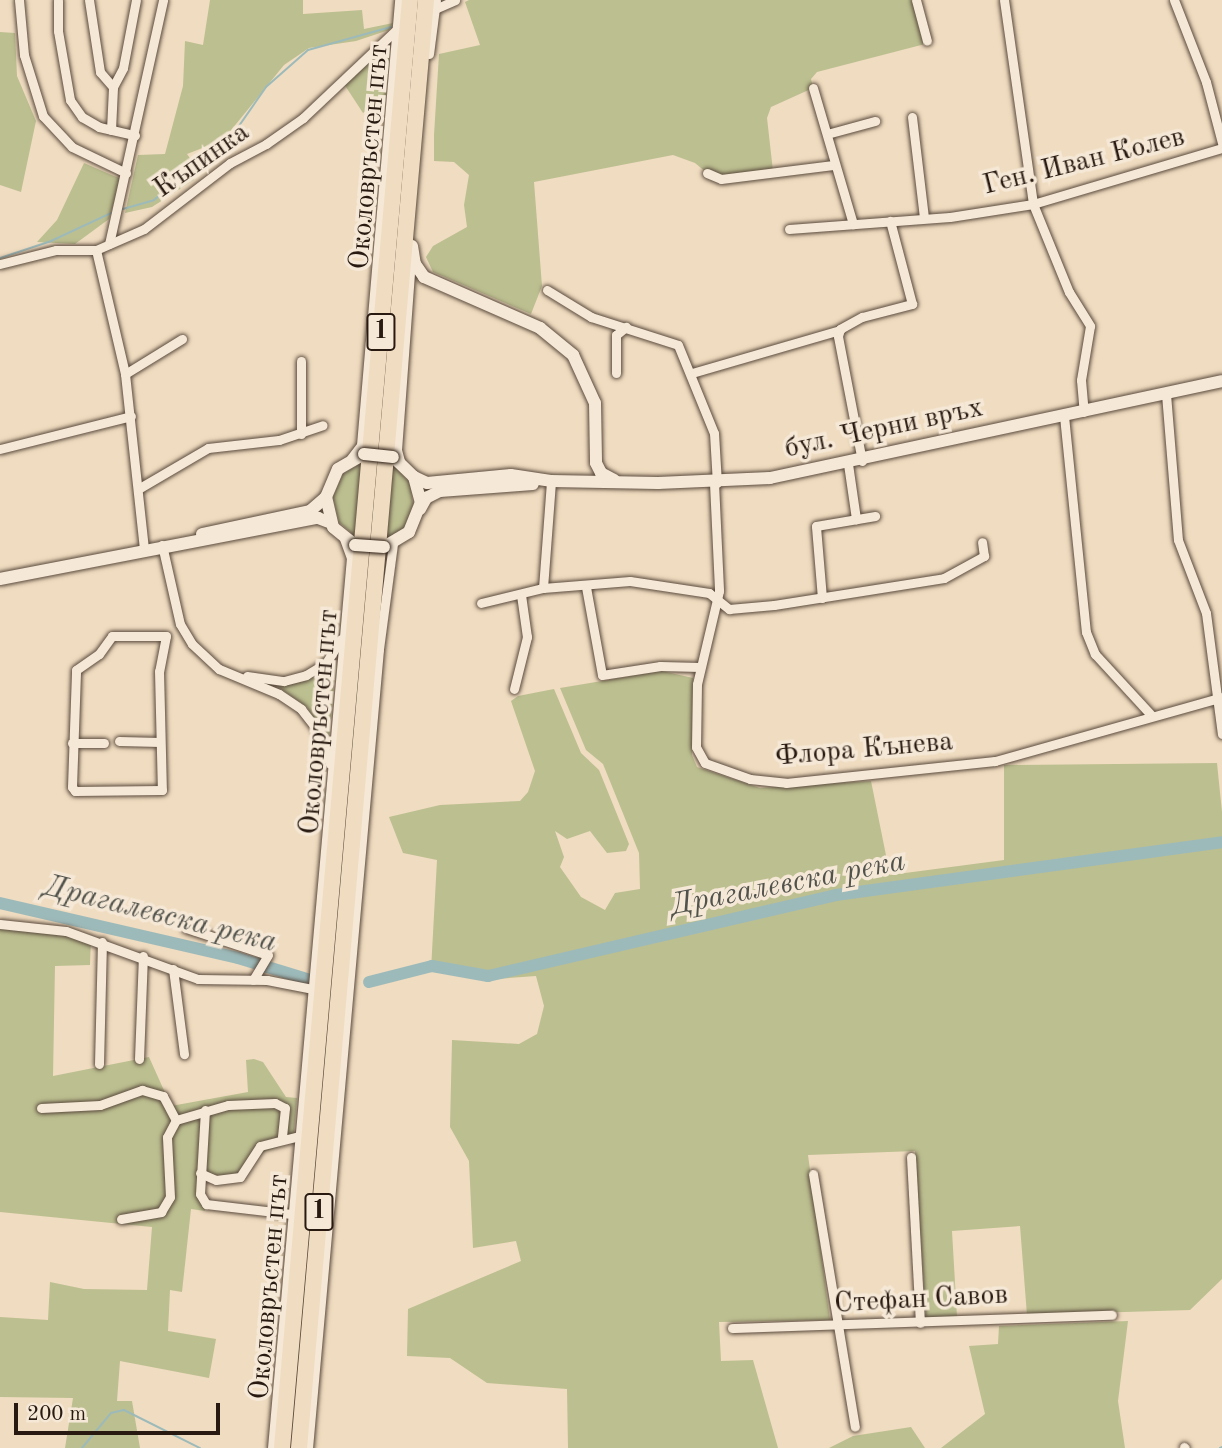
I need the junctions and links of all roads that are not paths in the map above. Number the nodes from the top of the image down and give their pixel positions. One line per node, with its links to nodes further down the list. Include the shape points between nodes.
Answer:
1 (19, 0): 28 (street, via 23,55 43,116 72,147)
2 (58, 0): 22 (street, via 58,32 70,100 82,117)
3 (89, 0): 17 (street, via 100,72)
4 (136, 0): 17 (street, via 123,68)
5 (163, 0): 24 (street)
6 (399, 0): 13 (highway)
7 (410, 0): 13 (highway, Околовръстен път / 1)
8 (455, 0): 12 (street)
9 (916, 0): 14 (street)
10 (1004, 0): 31 (street)
11 (1174, 0): 25 (street, via 1206,82)
12 (432, 3): 15 (street, Околовръстен път); 16 (highway, Околовръстен път / 1)
13 (402, 35): 16 (highway, Околовръстен път / 1); 19 (street, Околовръстен път); 36 (street, Къпинка, via 267,144 230,163 144,229)
14 (927, 41)
15 (430, 42): 16 (highway); 30 (street, Околовръстен път)
16 (412, 64): 19 (highway); 26 (highway, Околовръстен път / 1); 97 (highway, Околовръстен път / 1)
17 (113, 87): 22 (street)
18 (813, 88): 23 (street)
19 (392, 102): 56 (street, Околовръстен път, via 361,445)
20 (912, 117): 32 (street)
21 (875, 121): 23 (street)
22 (111, 130): 24 (street)
23 (827, 134): 27 (street)
24 (135, 135): 28 (street)
25 (1222, 146): 31 (street, Ген. Иван Колев)
26 (413, 151): 30 (highway); 98 (highway, Околовръстен път / 1)
27 (833, 165): 29 (street, via 721,180); 34 (street)
28 (126, 173): 36 (street)
29 (707, 173)
30 (417, 176): 37 (street, Околовръстен път)
31 (1034, 204): 32 (street, Ген. Иван Колев); 50 (street, via 1069,292 1090,326 1081,380)
32 (924, 217): 33 (street, Ген. Иван Колев)
33 (890, 221): 34 (street, Ген. Иван Колев); 42 (street, via 912,304 867,315)
34 (853, 223): 35 (street, Ген. Иван Колев)
35 (789, 229)
36 (110, 243): 38 (street, Къпинка)
37 (412, 246): 57 (street, Околовръстен път); 62 (main road, via 415,264 424,277 540,328 573,355 595,403 597,467)
38 (96, 250): 39 (street, Къпинка, via 56,250); 47 (street)
39 (0, 264)
40 (547, 290): 41 (street, Флора Кънева, via 591,317)
41 (626, 327): 45 (street, via 616,335); 46 (street, Флора Кънева, via 674,342)
42 (840, 330): 46 (street); 58 (street, via 838,346)
43 (182, 339): 47 (street)
44 (301, 362): 54 (street)
45 (616, 373)
46 (692, 373): 63 (street, Флора Кънева, via 714,433)
47 (125, 374): 51 (street)
48 (1222, 381): 49 (main road, бул. Черни връх)
49 (1166, 394): 50 (main road, бул. Черни връх); 89 (street, via 1178,540 1206,613)
50 (1084, 412): 52 (main road, бул. Черни връх)
51 (131, 416): 55 (street); 64 (street)
52 (1064, 416): 58 (main road, бул. Черни връх); 90 (street, via 1086,632 1095,654)
53 (323, 425): 54 (street)
54 (301, 434): 64 (street, via 208,448)
55 (0, 449)
56 (350, 459): 57 (main road, bridge, via 364,454); 65 (main road, via 335,472)
57 (397, 460): 60 (main road)
58 (862, 461): 59 (main road, бул. Черни връх)
59 (848, 464): 63 (main road, бул. Черни връх); 68 (street)
60 (414, 477): 61 (main road, бул. Черни връх, via 427,482 511,475); 66 (main road)
61 (551, 481): 62 (main road, бул. Черни връх); 66 (main road, бул. Черни връх, via 440,491 426,498); 78 (street)
62 (621, 482): 63 (main road, бул. Черни връх)
63 (716, 483): 81 (street, Флора Кънева)
64 (138, 489): 75 (street)
65 (326, 497): 69 (main road); 72 (main road, via 310,511)
66 (420, 509): 74 (main road, via 409,532)
67 (875, 516): 68 (street)
68 (856, 519): 80 (street, via 816,526)
69 (331, 523): 70 (main road); 72 (main road, via 318,518)
70 (343, 538): 74 (main road, bridge, via 355,545); 84 (street, Околовръстен път, via 351,558)
71 (982, 542): 80 (street, via 986,553 968,568 938,579)
72 (176, 543): 73 (main road)
73 (162, 545): 75 (main road); 83 (street)
74 (389, 546): 100 (street, Околовръстен път)
75 (144, 549): 76 (main road)
76 (0, 579)
77 (586, 587): 78 (street); 81 (street, via 649,581 709,593); 86 (street, via 602,675 660,666)
78 (543, 588): 79 (street)
79 (521, 596): 82 (street); 88 (street, via 527,637)
80 (822, 597): 81 (street, via 737,609)
81 (718, 601): 86 (street, Флора Кънева)
82 (481, 603)
83 (180, 624): 85 (street); 87 (street, via 208,662)
84 (344, 633): 87 (street, via 326,663 297,678); 96 (street, Околовръстен път)
85 (166, 636): 93 (street, via 159,671); 94 (street, via 118,635 76,670)
86 (700, 667): 90 (street, Флора Кънева, via 699,755 705,763 767,782 816,782 995,761)
87 (232, 674): 96 (street, via 301,709 318,731)
88 (513, 689)
89 (1220, 698): 90 (street, Флора Кънева); 91 (street)
90 (1151, 715)
91 (1222, 734)
92 (119, 741): 93 (street)
93 (160, 742): 94 (street, via 162,790 75,791)
94 (72, 743): 95 (street)
95 (104, 743)
96 (332, 769): 99 (street, Околовръстен път)
97 (335, 841): 99 (highway); 110 (highway, Околовръстен път / 1)
98 (351, 846): 100 (highway); 106 (highway, Околовръстен път / 1)
99 (323, 888): 109 (street, Околовръстен път)
100 (357, 890): 101 (street, Околовръстен път)
101 (355, 914): 106 (highway); 132 (street, Околовръстен път)
102 (0, 924): 104 (street, via 22,923)
103 (186, 928): 108 (street, via 268,955)
104 (102, 942): 105 (street); 113 (street)
105 (143, 956): 107 (street); 112 (street)
106 (342, 960): 131 (highway, Околовръстен път / 1)
107 (173, 969): 108 (street, via 198,979); 111 (street)
108 (253, 980): 109 (street)
109 (313, 989): 110 (highway); 117 (street, Околовръстен път)
110 (318, 1051): 130 (highway, Околовръстен път / 1)
111 (184, 1054)
112 (139, 1059)
113 (99, 1064)
114 (41, 1108): 116 (street, via 100,1105 142,1090 163,1096)
115 (205, 1110): 116 (street); 118 (street, via 275,1103 285,1108); 120 (street)
116 (176, 1120): 123 (street, via 167,1137 170,1197 161,1213)
117 (299, 1136): 118 (street); 122 (street, Околовръстен път)
118 (282, 1137): 120 (street, via 253,1153 240,1177 216,1180)
119 (911, 1157): 125 (street)
120 (200, 1173): 122 (street, via 200,1194 206,1204)
121 (813, 1174): 126 (street)
122 (291, 1214): 129 (street, Околовръстен път)
123 (121, 1219)
124 (1112, 1315): 125 (street, Стефан Савов)
125 (920, 1323): 126 (street, Стефан Савов)
126 (838, 1327): 127 (street, Стефан Савов); 128 (street)
127 (732, 1328)
128 (855, 1427)
129 (272, 1448)
130 (282, 1448)
131 (299, 1448)
132 (308, 1448)

